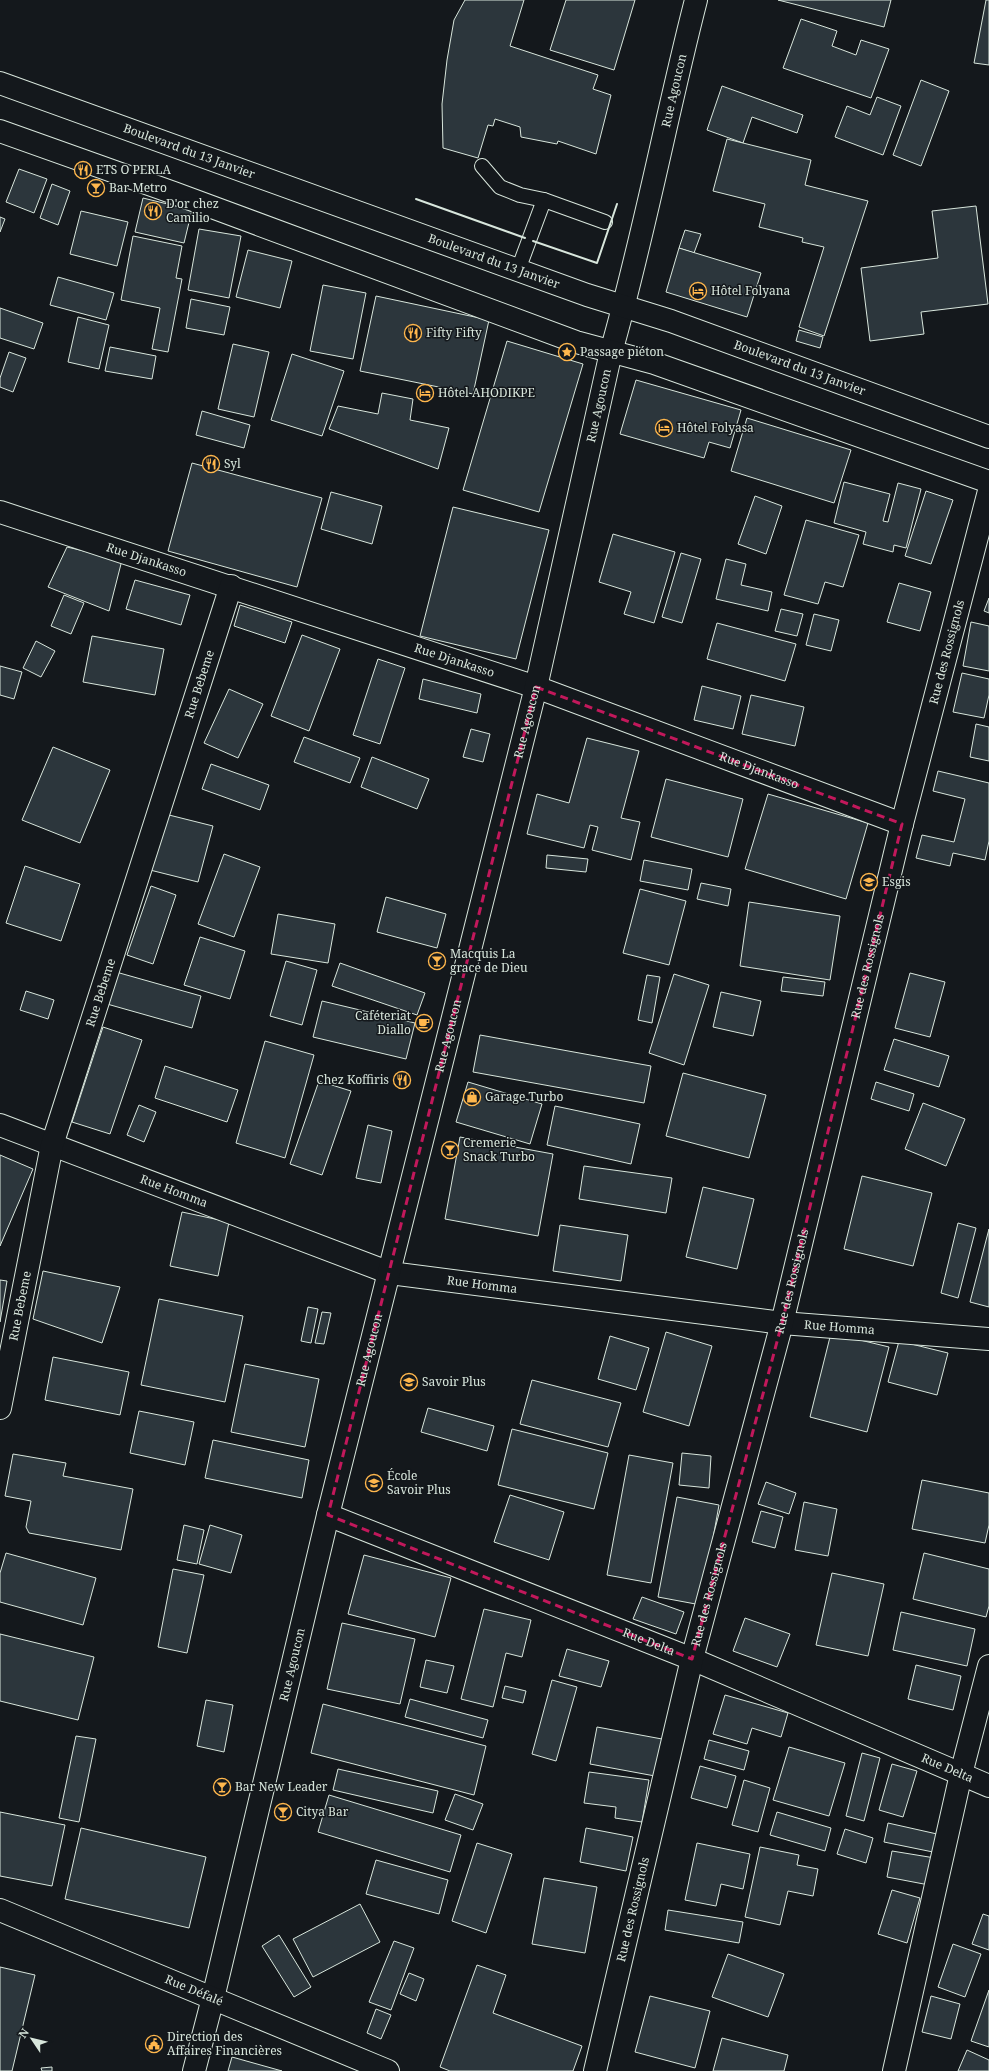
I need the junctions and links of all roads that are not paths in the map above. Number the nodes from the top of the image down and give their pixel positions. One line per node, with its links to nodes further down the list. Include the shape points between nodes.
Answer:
1 (696, 0): 8 (main road, Rue Agoucon, via 673,89)
2 (0, 83): 7 (main road, Boulevard du 13 Janvier)
3 (0, 131): 9 (main road, via 576,342)
4 (482, 166): 5 (lane, via 500,187 520,195)
5 (544, 200): 6 (lane); 7 (lane)
6 (605, 222)
7 (518, 270): 8 (main road, Boulevard du 13 Janvier)
8 (624, 307): 9 (main road, Rue Agoucon); 10 (main road, Boulevard du 13 Janvier, via 670,321)
9 (611, 352): 11 (main road, via 654,363); 15 (main road, Rue Agoucon)
10 (989, 437)
11 (989, 482)
12 (989, 491): 16 (main road, Rue des Rossignols)
13 (0, 512): 14 (main road, Rue Djankasso)
14 (231, 586): 15 (main road, Rue Djankasso); 18 (main road, Rue Bebeme)
15 (536, 687): 16 (main road, Rue Djankasso); 19 (main road, Rue Agoucon)
16 (902, 824): 20 (main road, Rue des Rossignols)
17 (0, 1126): 18 (main road, Rue Homma)
18 (52, 1145): 19 (main road, Rue Homma); 22 (main road, Rue Bebeme)
19 (390, 1273): 20 (main road, Rue Homma); 23 (main road, Rue Agoucon)
20 (782, 1322): 21 (main road, Rue Homma); 24 (main road, Rue des Rossignols)
21 (989, 1339)
22 (0, 1408)
23 (328, 1515): 24 (main road, Rue Delta); 29 (main road, Rue Agoucon)
24 (692, 1659): 26 (main road, Rue Delta); 32 (main road, Rue des Rossignols)
25 (989, 1666): 26 (main road)
26 (961, 1774): 27 (main road, Rue Delta); 33 (main road)
27 (989, 1786)
28 (0, 1910): 29 (main road, Rue Défalé)
29 (213, 1998): 30 (main road, Rue Agoucon); 31 (main road, Rue Défalé)
30 (194, 2071)
31 (388, 2071)
32 (595, 2071)
33 (894, 2071)

